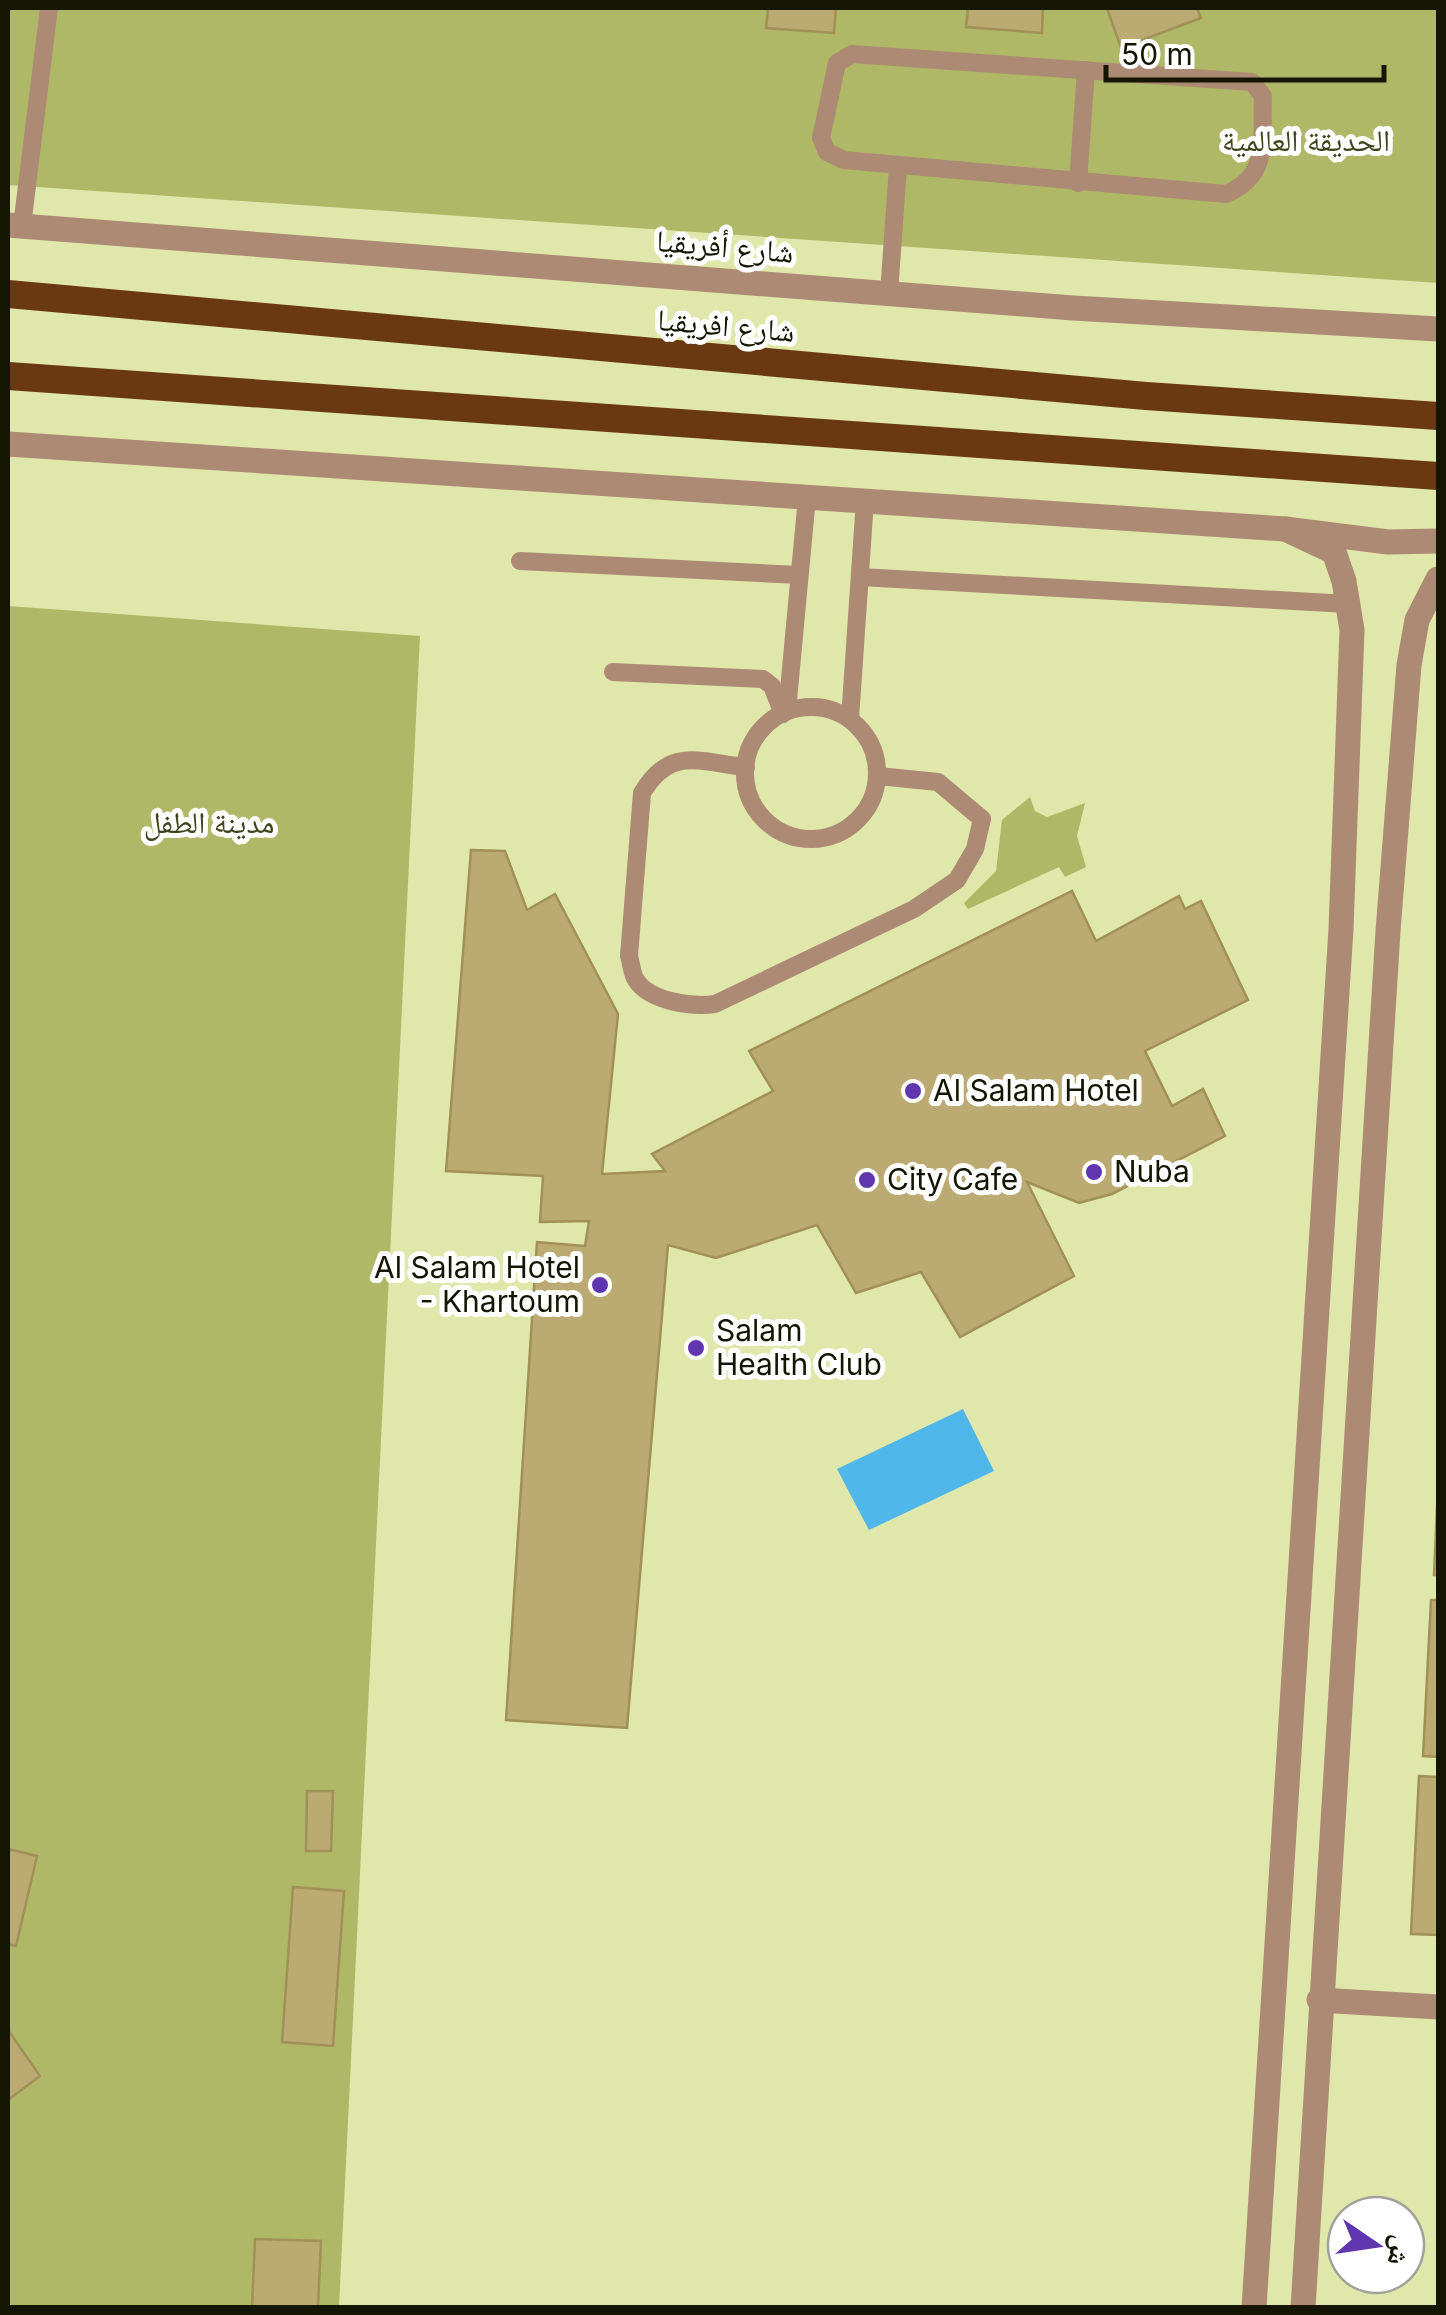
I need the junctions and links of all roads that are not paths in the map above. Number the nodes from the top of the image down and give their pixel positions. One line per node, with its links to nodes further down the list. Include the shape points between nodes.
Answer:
1 (49, 8): 5 (lane)
2 (1086, 70): 3 (lane, via 845,57 837,63 821,138 827,152); 4 (lane); 4 (lane, via 1257,84 1263,96 1259,168 1248,185 1226,194)
3 (898, 167): 4 (lane); 6 (lane)
4 (1078, 183)
5 (14, 226): 6 (street, شارع أفريقيا)
6 (889, 293): 8 (street, شارع أفريقيا)
7 (8, 294): 10 (highway, شارع افريقيا)
8 (1438, 329)
9 (8, 376): 12 (highway)
10 (1438, 416)
11 (8, 444): 13 (street)
12 (1438, 476)
13 (807, 497): 14 (street); 18 (lane)
14 (865, 500): 15 (street); 19 (lane)
15 (1285, 530): 16 (street); 21 (street, via 1334,552)
16 (1438, 541)
17 (520, 562): 18 (lane)
18 (800, 575): 23 (lane)
19 (860, 577): 21 (lane); 24 (lane)
20 (1438, 579): 27 (street, via 1417,620 1409,665)
21 (1349, 604): 29 (street, via 1342,929)
22 (613, 672): 23 (lane, via 763,679)
23 (785, 712): 24 (lane, via 808,706); 25 (lane, via 754,739)
24 (850, 718): 26 (lane, via 876,754)
25 (746, 767): 26 (lane, via 751,803 764,821 803,840 825,839 854,824 873,798); 26 (lane, via 676,760 654,774 642,793 629,956 636,981 656,995 716,1004 914,909 957,880 982,819 938,782)
26 (878, 776)
27 (1320, 2000): 28 (street); 30 (street)
28 (1438, 2007)
29 (1254, 2308)
30 (1304, 2308)

